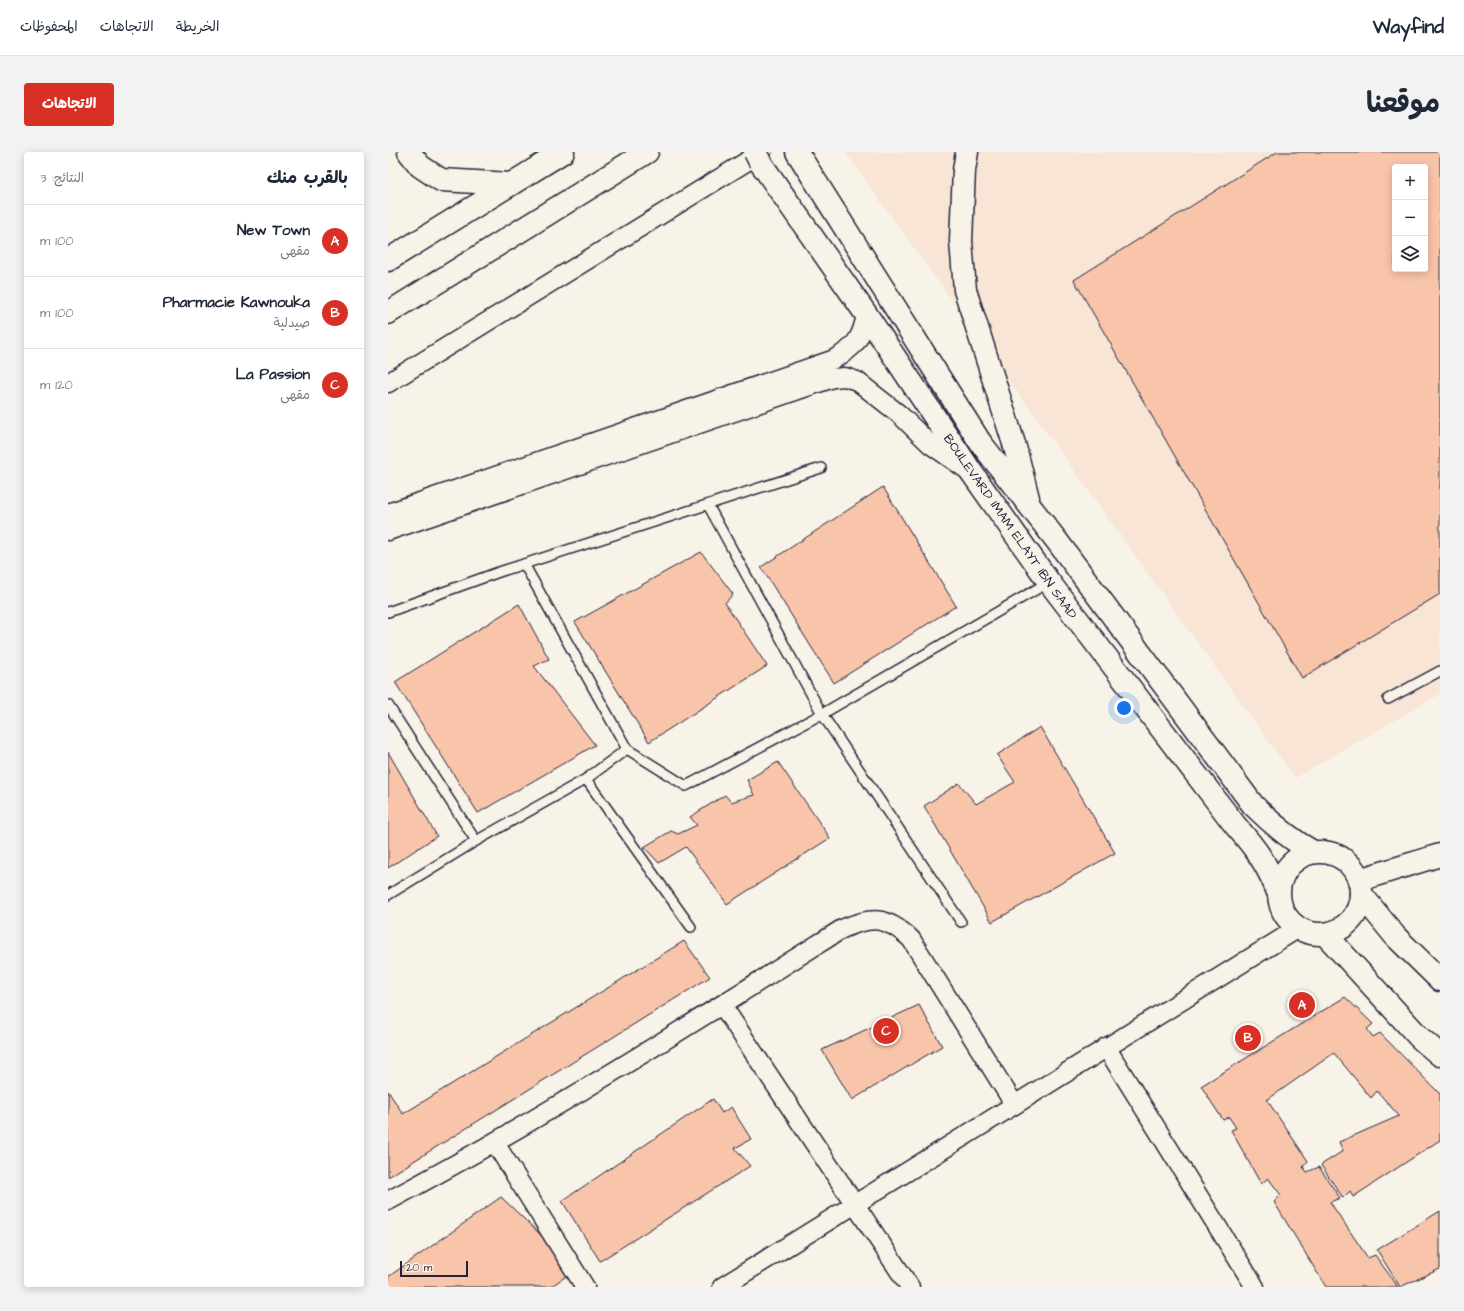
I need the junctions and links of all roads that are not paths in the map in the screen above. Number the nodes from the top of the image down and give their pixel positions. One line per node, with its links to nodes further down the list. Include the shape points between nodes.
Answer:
1 (409, 152): 7 (main road, via 420,166 441,180)
2 (563, 152): 7 (main road)
3 (647, 152): 9 (main road)
4 (797, 152): 15 (main road, BOULEVARD IMAM ELAYT IBN SAAD, via 980,442)
5 (967, 152): 15 (main road, via 961,241 965,290 1015,447)
6 (759, 155): 10 (main road, BOULEVARD IMAM ELAYT IBN SAAD); 11 (street)
7 (511, 184): 8 (main road)
8 (388, 260)
9 (388, 313)
10 (866, 314): 13 (main road, BOULEVARD IMAM ELAYT IBN SAAD); 16 (street, via 864,329 856,343 832,360)
11 (388, 383)
12 (822, 468): 14 (lane)
13 (972, 473): 17 (street, via 930,444 899,414 857,381 845,377 833,378); 19 (main road, BOULEVARD IMAM ELAYT IBN SAAD)
14 (708, 505): 18 (lane); 24 (lane)
15 (1030, 506): 28 (main road, BOULEVARD IMAM ELAYT IBN SAAD, via 1253,805 1271,824)
16 (388, 513)
17 (388, 531)
18 (524, 564): 20 (lane); 25 (lane)
19 (1049, 582): 24 (lane); 31 (main road, BOULEVARD IMAM ELAYT IBN SAAD, via 1235,826 1253,845 1268,868)
20 (388, 612)
21 (1440, 671): 22 (lane)
22 (1388, 699)
23 (388, 706): 27 (lane)
24 (822, 714): 25 (lane, via 686,786); 33 (lane)
25 (627, 749): 26 (lane)
26 (586, 779): 27 (lane); 34 (lane)
27 (476, 841): 32 (lane)
28 (1313, 852): 30 (main road, via 1328,852 1341,857 1352,867); 31 (main road, via 1300,856 1288,865 1281,878)
29 (1440, 855): 30 (main road)
30 (1360, 887): 36 (main road, via 1358,909 1351,921 1339,930); 37 (main road, via 1395,936)
31 (1278, 892): 35 (main road, via 1280,906 1287,919)
32 (388, 895)
33 (961, 922)
34 (691, 927)
35 (1297, 928): 36 (main road, via 1311,934); 39 (street)
36 (1325, 934): 40 (main road, via 1420,1038)
37 (1440, 980)
38 (722, 1005): 41 (street, via 842,928 860,921 876,919 889,922 911,939); 42 (street); 44 (street)
39 (1106, 1047): 41 (street); 48 (street)
40 (1440, 1055)
41 (1014, 1104): 44 (street)
42 (495, 1143): 43 (street); 45 (street)
43 (388, 1201)
44 (854, 1204): 46 (street); 47 (street)
45 (585, 1287)
46 (722, 1287)
47 (910, 1287)
48 (1255, 1287)

